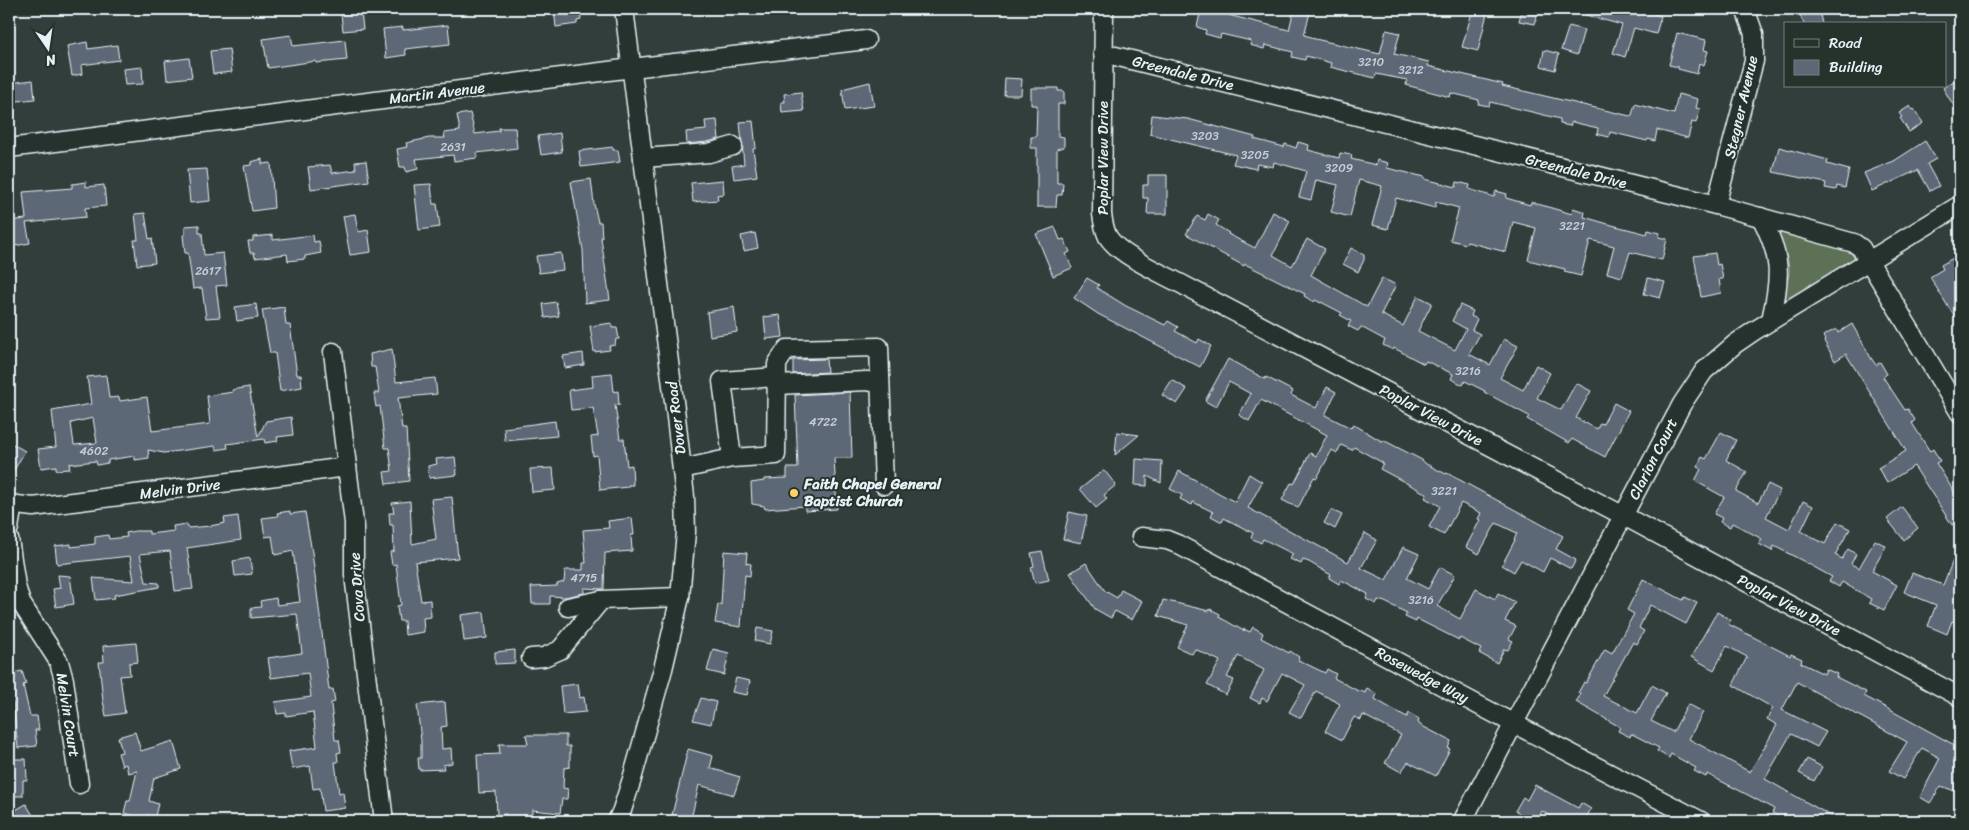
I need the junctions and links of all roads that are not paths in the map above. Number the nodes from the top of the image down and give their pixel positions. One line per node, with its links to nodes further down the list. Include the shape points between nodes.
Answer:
1 (624, 9): 6 (street, Dover Road)
2 (1104, 9): 5 (street, Poplar View Drive)
3 (1745, 9): 10 (street, Stegner Avenue, via 1754,34 1754,61)
4 (866, 40): 6 (street, Martin Avenue)
5 (1103, 53): 10 (street, Greendale Drive); 24 (street, Poplar View Drive, via 1102,214 1108,237 1118,248)
6 (632, 68): 8 (street, Martin Avenue); 9 (street, Dover Road)
7 (733, 146): 9 (street, via 709,154)
8 (9, 148)
9 (643, 158): 21 (street, Dover Road)
10 (1716, 205): 12 (street, Greendale Drive)
11 (1960, 205): 13 (street, Clarion Court)
12 (1761, 217): 13 (street, Greendale Drive, via 1854,243 1862,248); 14 (street, via 1779,267)
13 (1868, 262): 14 (street, Clarion Court); 18 (street, Greendale Drive)
14 (1771, 320): 24 (street, Clarion Court, via 1716,359 1696,382)
15 (333, 352): 20 (street, Cova Drive)
16 (777, 375): 17 (street); 17 (street, via 787,349 879,346); 19 (street, via 776,456); 19 (street, via 722,381)
17 (880, 383): 22 (street)
18 (1960, 412)
19 (732, 458): 21 (street)
20 (347, 468): 23 (street, Melvin Drive, via 33,507); 36 (street, Cova Drive, via 354,523 354,575)
21 (682, 469): 28 (street, Dover Road, via 686,532)
22 (884, 485)
23 (11, 504): 25 (street)
24 (1624, 516): 32 (street, Poplar View Drive); 33 (street, Clarion Court)
25 (9, 528)
26 (1141, 537): 33 (street, Rosewedge Way, via 1177,544)
27 (9, 540): 34 (street, Melvin Court, via 21,603 59,662)
28 (680, 597): 29 (street); 37 (street, Dover Road, via 663,669)
29 (602, 600): 30 (street); 31 (street, via 560,650)
30 (568, 607)
31 (531, 658)
32 (1960, 697)
33 (1514, 724): 35 (street, Clarion Court); 38 (street, Rosewedge Way)
34 (79, 784)
35 (1463, 820)
36 (384, 821)
37 (617, 821)
38 (1701, 821)

